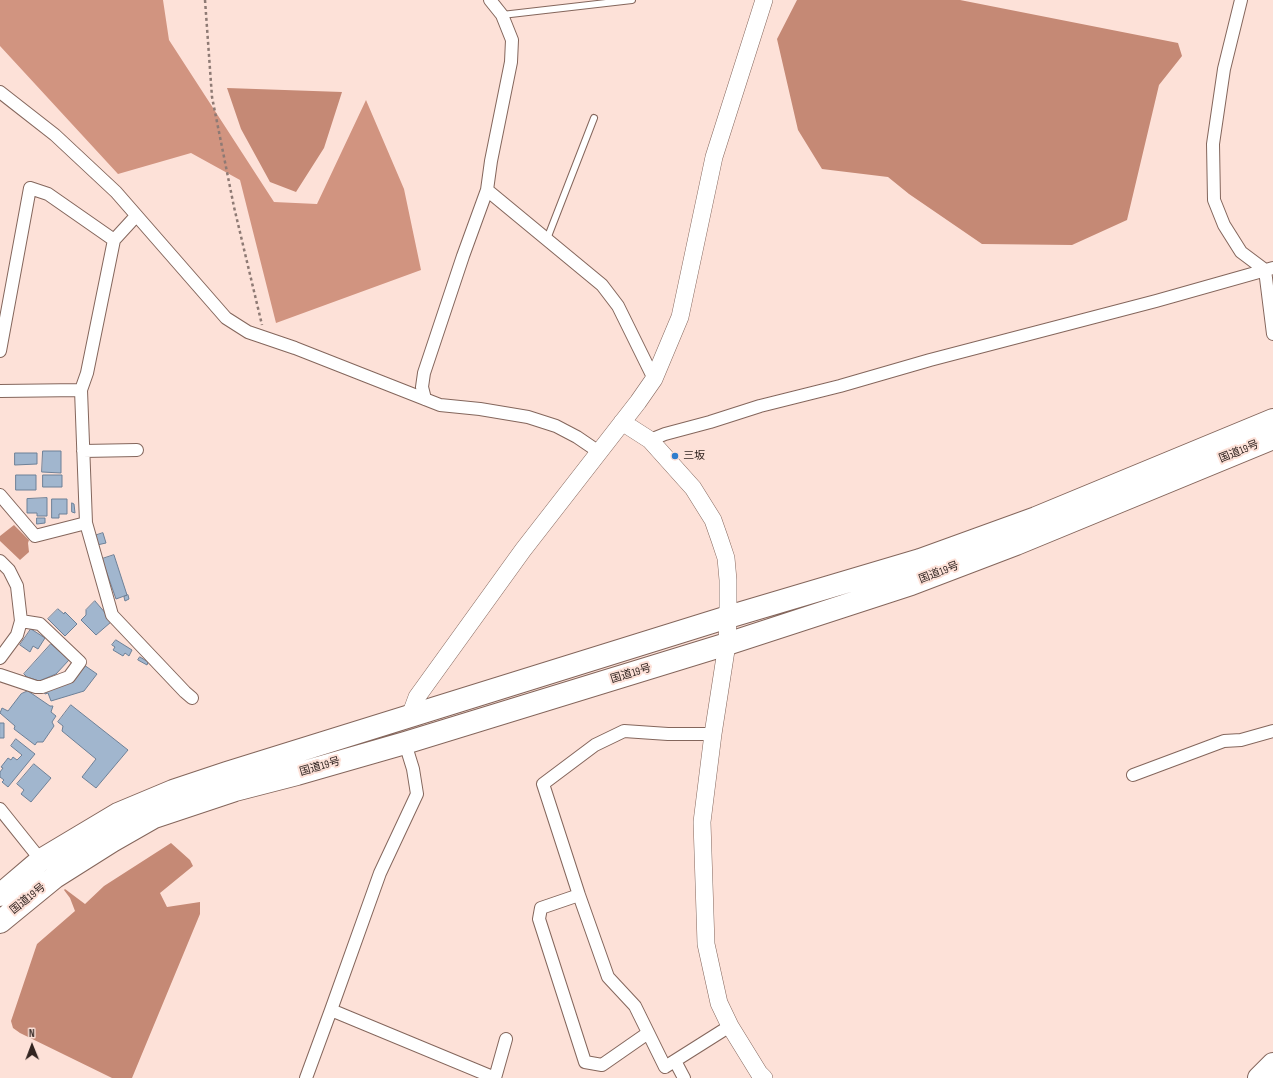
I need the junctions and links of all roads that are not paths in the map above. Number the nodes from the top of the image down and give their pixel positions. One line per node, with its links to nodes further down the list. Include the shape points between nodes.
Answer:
1 (490, 0): 5 (street)
2 (632, 0): 5 (lane)
3 (764, 0): 15 (street, via 714,157 680,317)
4 (1241, 0): 12 (street, via 1224,69 1214,136 1214,200 1224,225 1242,252)
5 (502, 15): 8 (street, via 512,40 511,62)
6 (0, 92): 9 (street, via 55,135 116,192)
7 (594, 118): 10 (lane)
8 (487, 190): 10 (street); 18 (street, via 424,373 422,388)
9 (136, 216): 11 (street); 18 (street, via 226,318 248,332)
10 (547, 239): 15 (street, via 602,285 618,306)
11 (114, 240): 14 (street, via 48,194 30,188); 16 (street)
12 (1269, 269): 13 (street); 22 (street, via 760,406)
13 (1273, 334)
14 (0, 351)
15 (654, 379): 20 (street)
16 (82, 390): 17 (street); 24 (street)
17 (0, 391)
18 (425, 399): 25 (street, via 440,405 528,417 556,426)
19 (1273, 420): 29 (highway, 国道19号, via 1036,518 920,560)
20 (622, 422): 22 (street); 25 (street)
21 (1273, 438): 31 (highway, 国道19号, via 1016,544 911,584)
22 (650, 440): 29 (street, via 693,488 713,520 726,558)
23 (137, 450): 24 (street)
24 (83, 451): 27 (street)
25 (599, 452): 35 (street, via 523,550 417,697)
26 (0, 495): 27 (street, via 34,536)
27 (86, 522): 34 (street, via 112,615)
28 (0, 561): 30 (street, via 9,570 18,586)
29 (728, 617): 31 (street); 35 (highway, 国道19号)
30 (21, 621): 32 (street, via 17,635); 33 (street, via 40,624 80,662 69,677 42,687)
31 (727, 644): 37 (street); 38 (highway, 国道19号)
32 (0, 658)
33 (0, 675)
34 (192, 698)
35 (410, 716): 41 (highway, 国道19号, via 173,791 118,814)
36 (1273, 731): 39 (street, via 1241,740 1224,741)
37 (713, 734): 44 (street, via 624,731 595,745 543,784); 47 (street, via 702,822 706,944 719,1003)
38 (405, 743): 42 (highway, 国道19号, via 235,790 154,817); 46 (street, via 413,769 416,794 380,874)
39 (1133, 775)
40 (0, 809): 41 (street)
41 (41, 860): 42 (street); 43 (highway, 国道19号)
42 (55, 877): 45 (highway, 国道19号)
43 (0, 895)
44 (579, 895): 48 (street, via 608,977 635,1006); 48 (street, via 541,908 539,919 585,1062 602,1065)
45 (0, 922)
46 (332, 1010): 49 (street, via 495,1078); 52 (street)
47 (730, 1026): 50 (street); 54 (street)
48 (648, 1033): 50 (street, via 665,1067)
49 (506, 1039)
50 (675, 1061): 53 (street)
51 (1273, 1064): 55 (highway)
52 (306, 1078)
53 (684, 1078)
54 (764, 1078)
55 (1259, 1078)

